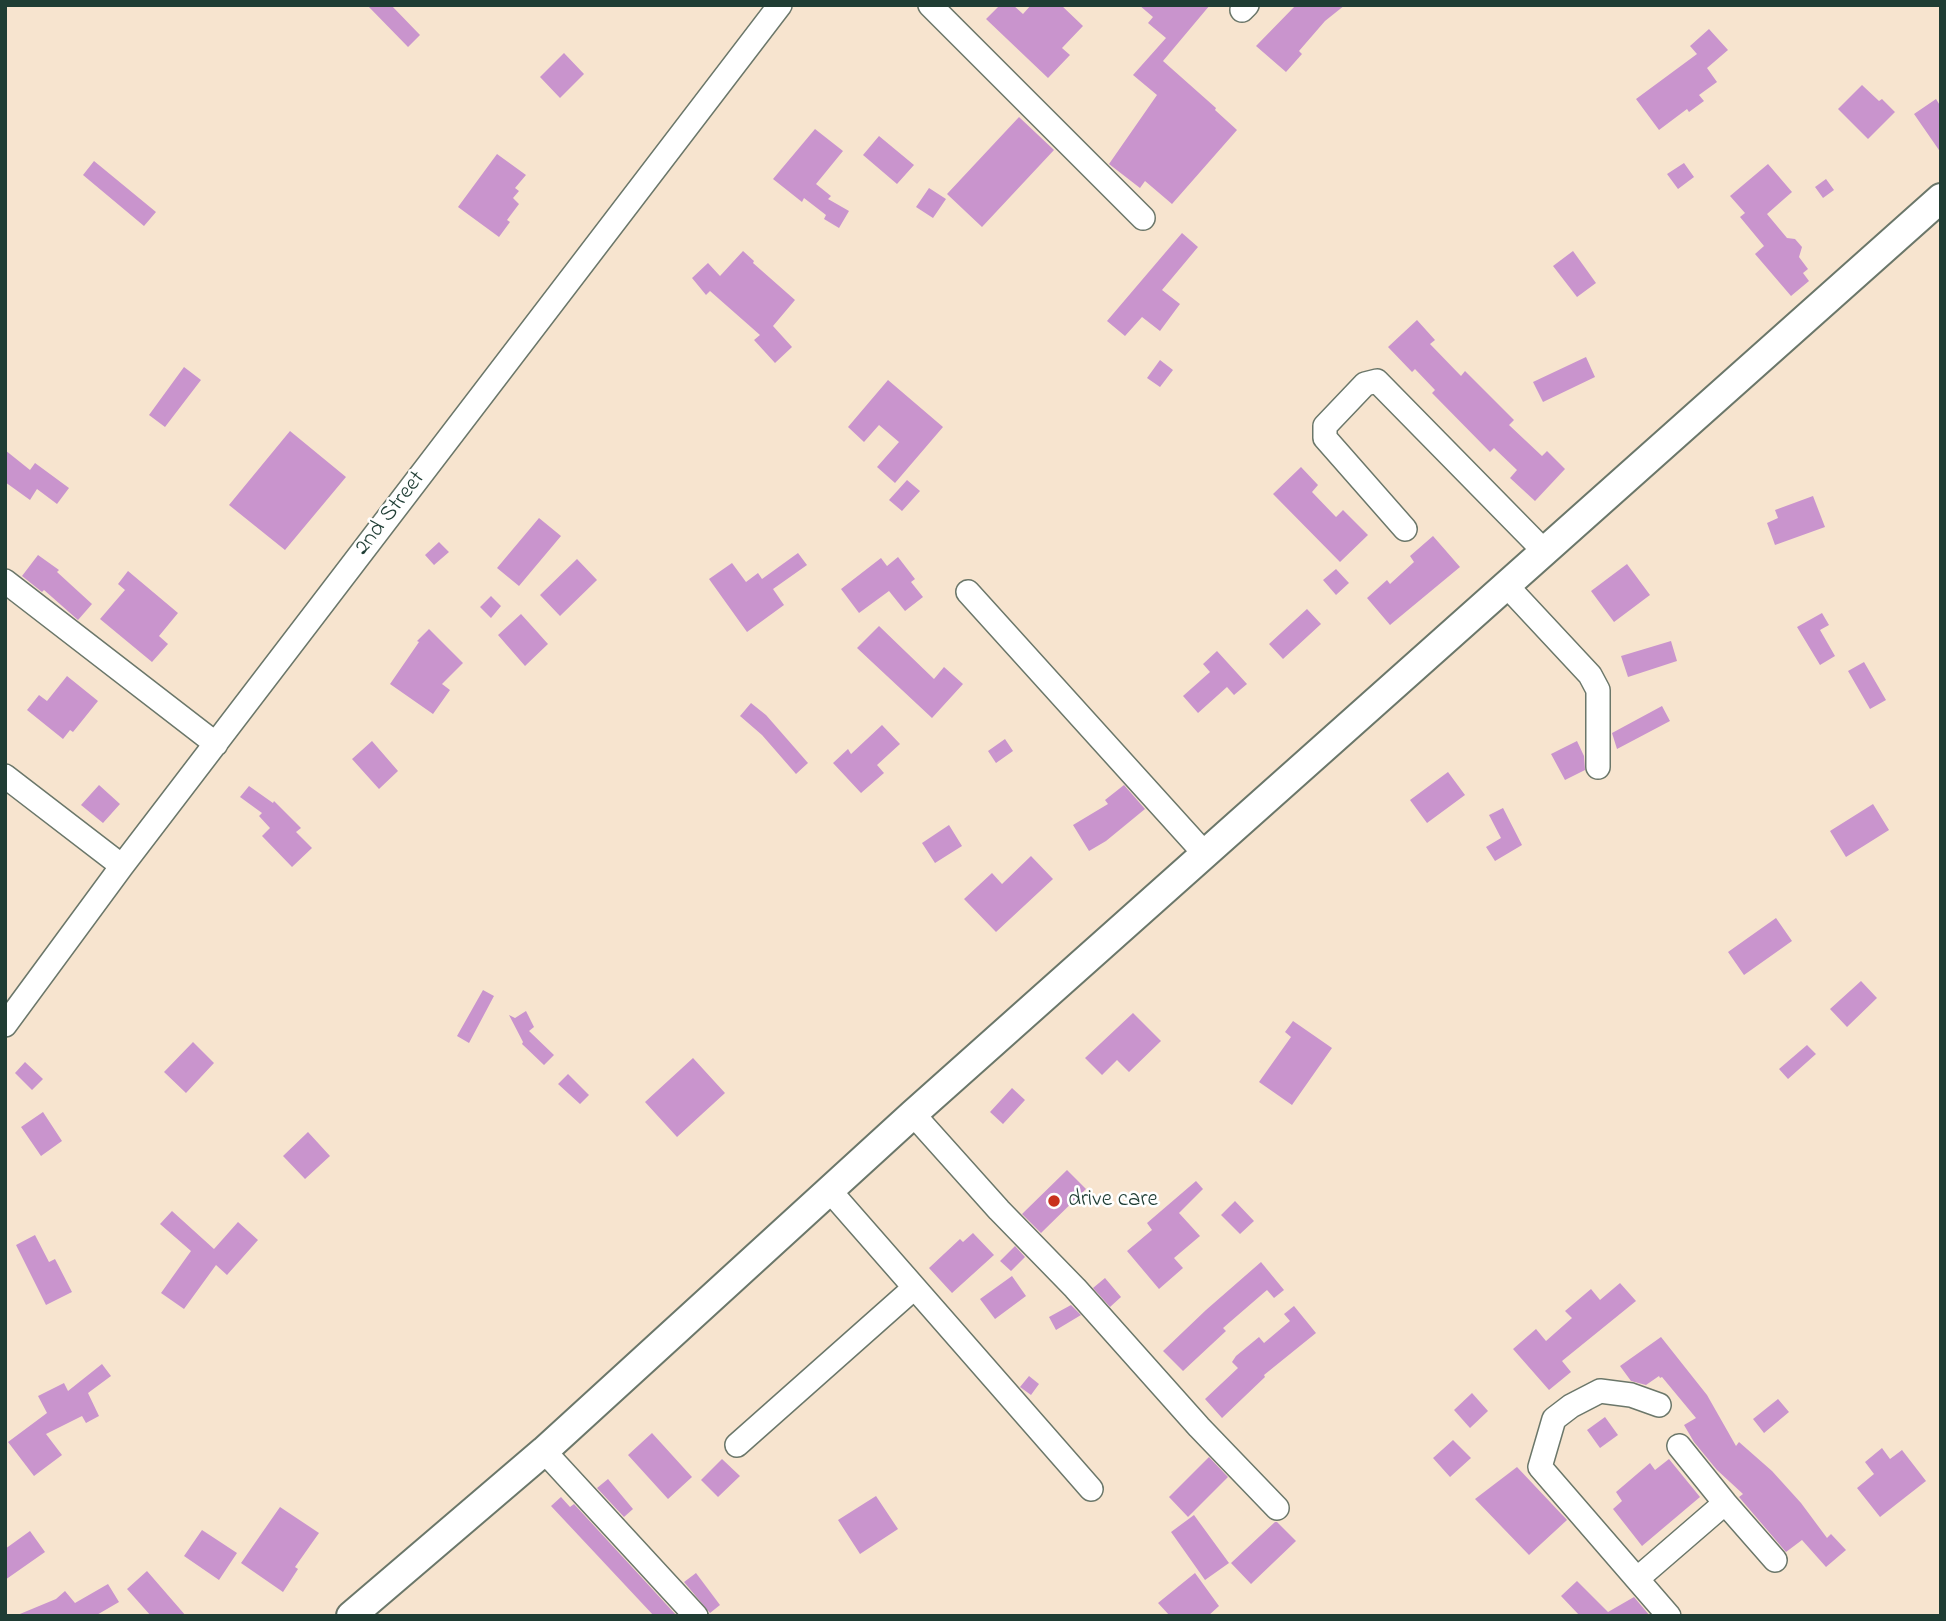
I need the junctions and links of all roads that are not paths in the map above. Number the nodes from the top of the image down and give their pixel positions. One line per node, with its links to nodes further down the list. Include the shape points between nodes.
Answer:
1 (780, 5): 10 (street, 2nd Street)
2 (930, 5): 4 (street)
3 (1941, 198): 6 (main road)
4 (1143, 218)
5 (1405, 529): 6 (street, via 1325,438 1325,426 1365,384 1377,381)
6 (1545, 552): 8 (main road)
7 (5, 581): 10 (street)
8 (1507, 586): 11 (street, via 1590,675 1598,690); 13 (main road)
9 (968, 592): 13 (street)
10 (216, 744): 14 (street, 2nd Street)
11 (1598, 767)
12 (5, 776): 14 (street)
13 (1205, 854): 16 (main road)
14 (122, 866): 15 (street, 2nd Street)
15 (5, 1025)
16 (913, 1114): 17 (main road); 25 (street)
17 (830, 1191): 18 (street); 22 (main road)
18 (914, 1288): 20 (street); 23 (street)
19 (1658, 1405): 27 (street, via 1600,1391 1580,1401 1554,1419 1540,1466)
20 (737, 1445)
21 (1679, 1446): 24 (street)
22 (544, 1451): 28 (main road); 29 (street)
23 (1091, 1489)
24 (1725, 1503): 26 (street); 27 (street)
25 (1277, 1508)
26 (1775, 1560)
27 (1637, 1579): 30 (street)
28 (351, 1616)
29 (696, 1616)
30 (1668, 1616)

